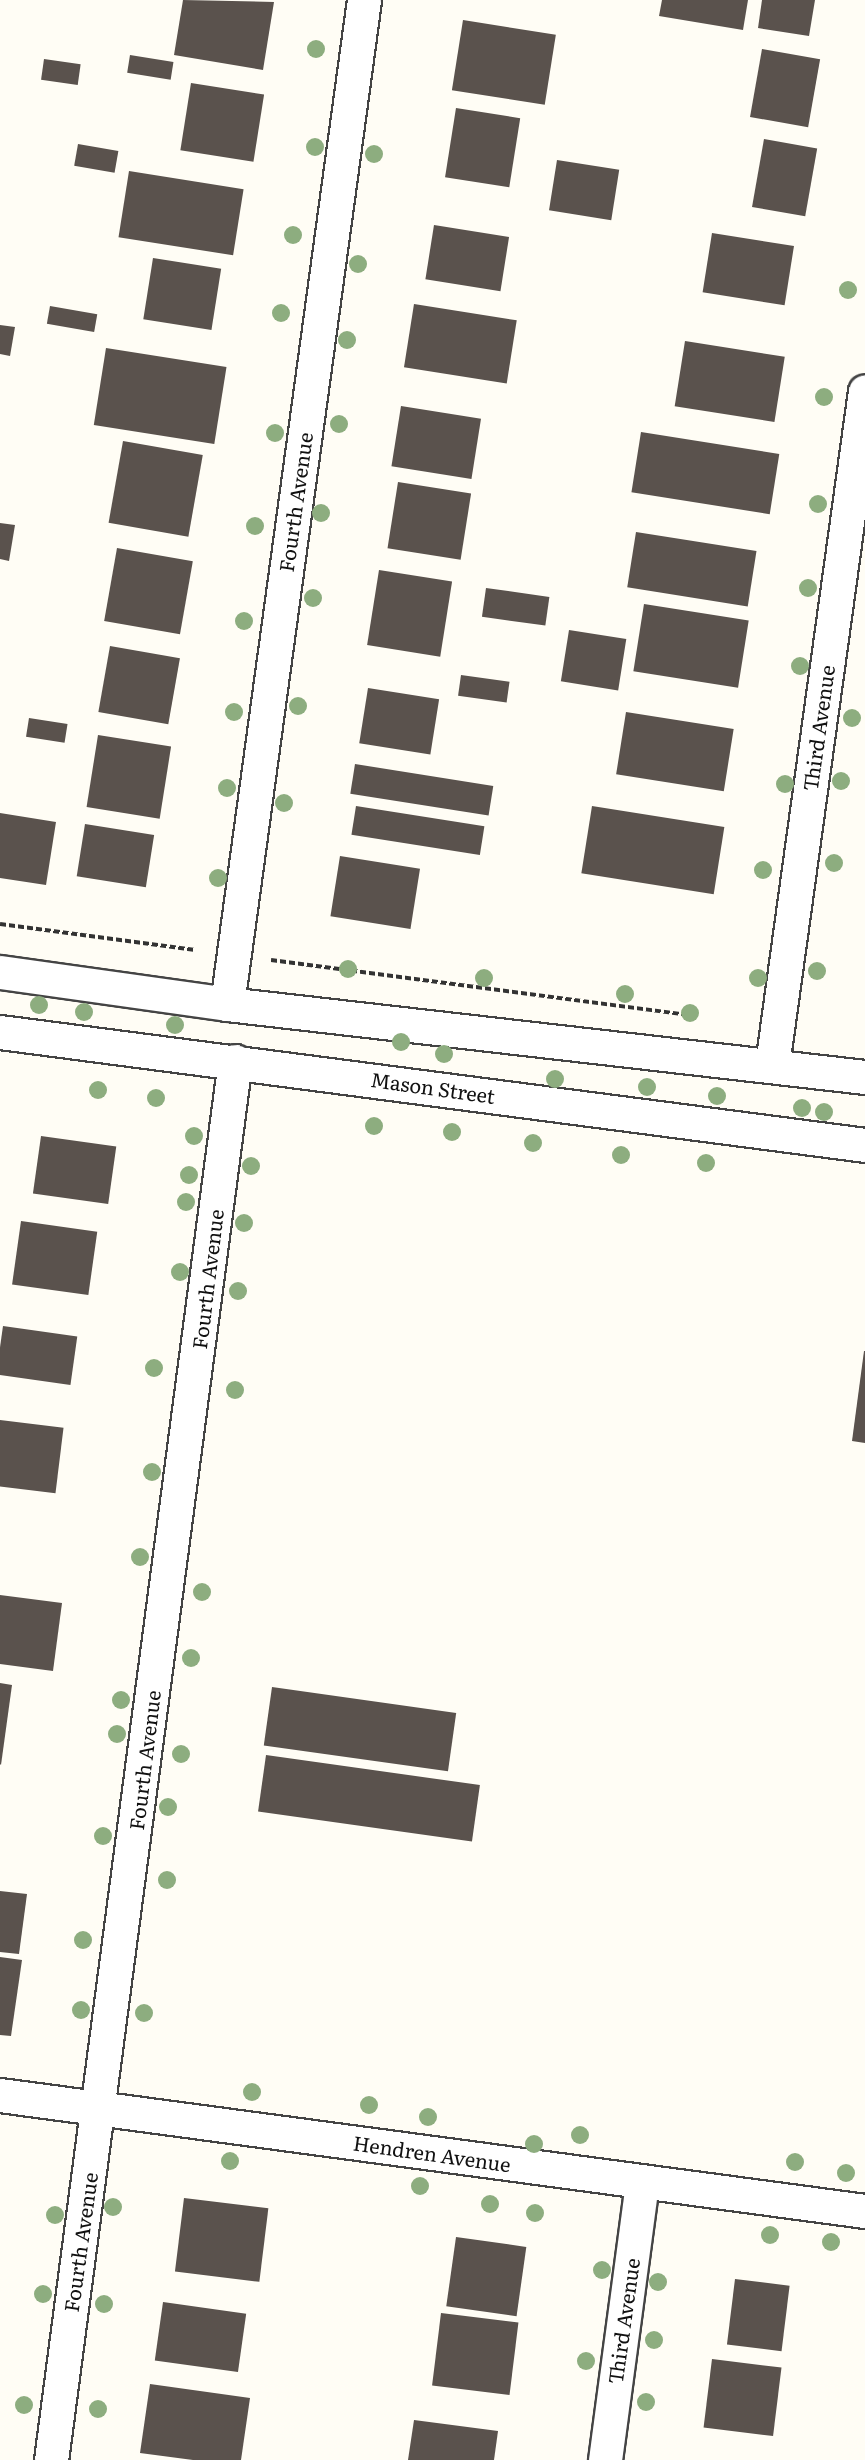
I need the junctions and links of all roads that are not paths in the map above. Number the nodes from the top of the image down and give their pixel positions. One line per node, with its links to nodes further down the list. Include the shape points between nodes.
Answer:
1 (364, 0): 4 (street, Fourth Avenue)
2 (865, 391): 7 (street, Third Avenue)
3 (0, 972): 4 (street)
4 (227, 1004): 7 (street)
5 (0, 1032): 6 (street, Mason Street)
6 (235, 1061): 9 (street, Mason Street); 11 (street, Fourth Avenue)
7 (772, 1065): 8 (street)
8 (865, 1077)
9 (865, 1145)
10 (0, 2095): 11 (street, Hendren Avenue)
11 (99, 2108): 12 (street, Hendren Avenue); 14 (street, Fourth Avenue)
12 (642, 2181): 13 (street, Hendren Avenue); 15 (street, Third Avenue)
13 (865, 2211)
14 (51, 2460)
15 (605, 2460)

